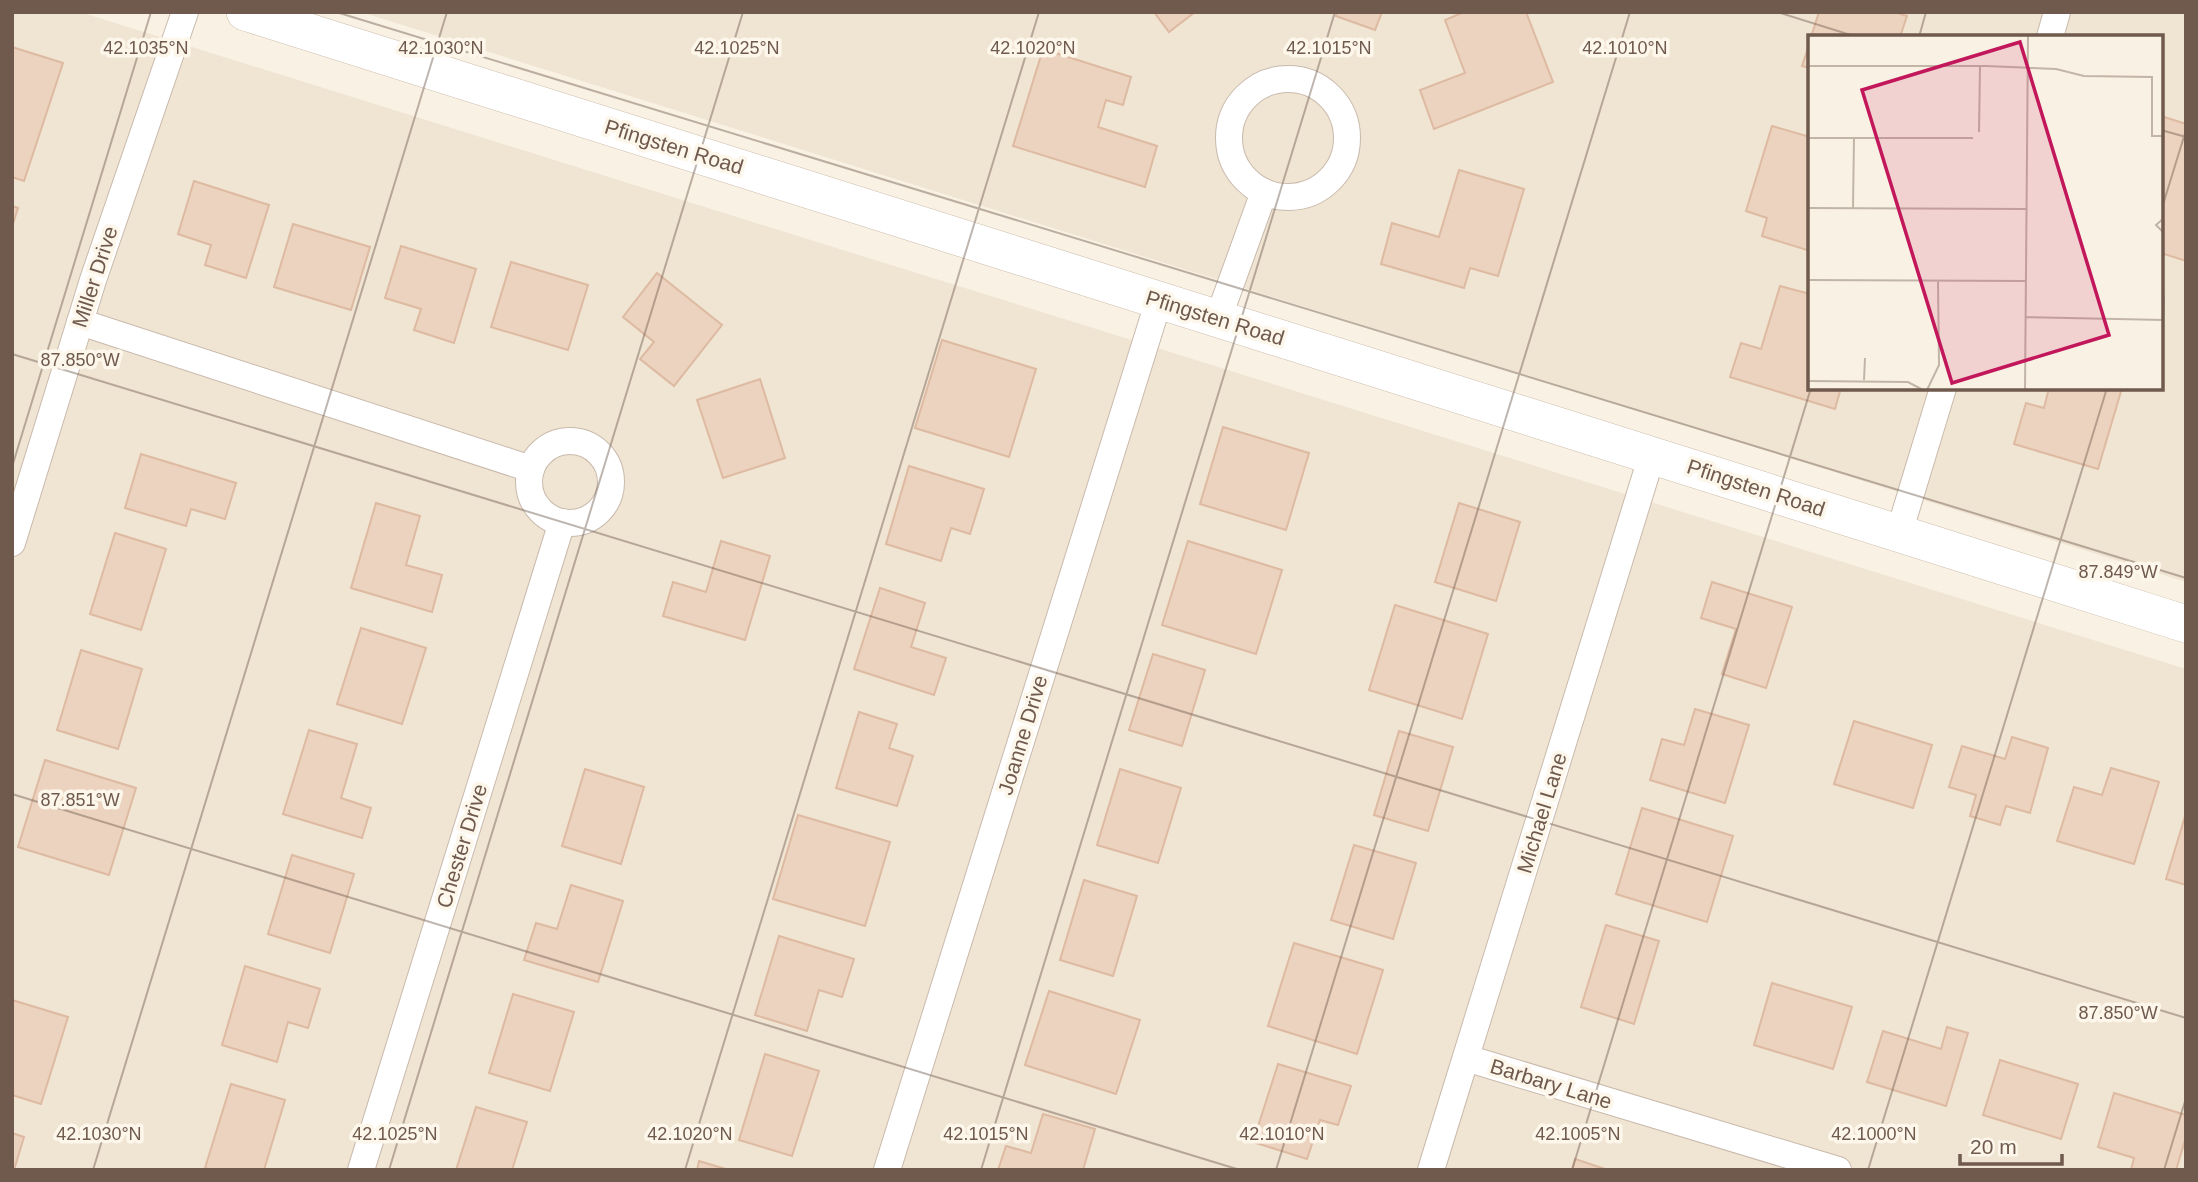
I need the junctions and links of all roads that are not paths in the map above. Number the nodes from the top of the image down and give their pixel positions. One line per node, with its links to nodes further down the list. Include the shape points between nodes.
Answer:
1 (185, 12): 8 (street, Miller Drive)
2 (245, 12): 6 (main road, Pfingsten Road)
3 (2057, 12): 4 (street)
4 (2051, 35)
5 (1264, 192): 5 (street, via 1300,196 1331,178 1341,163 1346,127 1339,109 1313,85 1295,79 1259,86 1234,114 1230,150 1248,182); 7 (street)
6 (1159, 300): 7 (main road, Pfingsten Road); 18 (street, Joanne Drive)
7 (1218, 318): 10 (main road, Pfingsten Road)
8 (80, 322): 11 (street); 14 (street, Miller Drive)
9 (1942, 390): 13 (street)
10 (1652, 455): 13 (main road, Pfingsten Road); 16 (street, Michael Lane)
11 (531, 469): 12 (street, via 534,503); 12 (street, via 546,448 570,440 593,447 609,466 611,491 598,513 587,520)
12 (562, 522): 17 (street, Chester Drive)
13 (1899, 533): 15 (main road, Pfingsten Road)
14 (12, 543)
15 (2186, 624)
16 (1466, 1058): 19 (street, Michael Lane); 20 (street, Barbary Lane)
17 (361, 1170)
18 (887, 1170)
19 (1431, 1170)
20 (1838, 1170)

